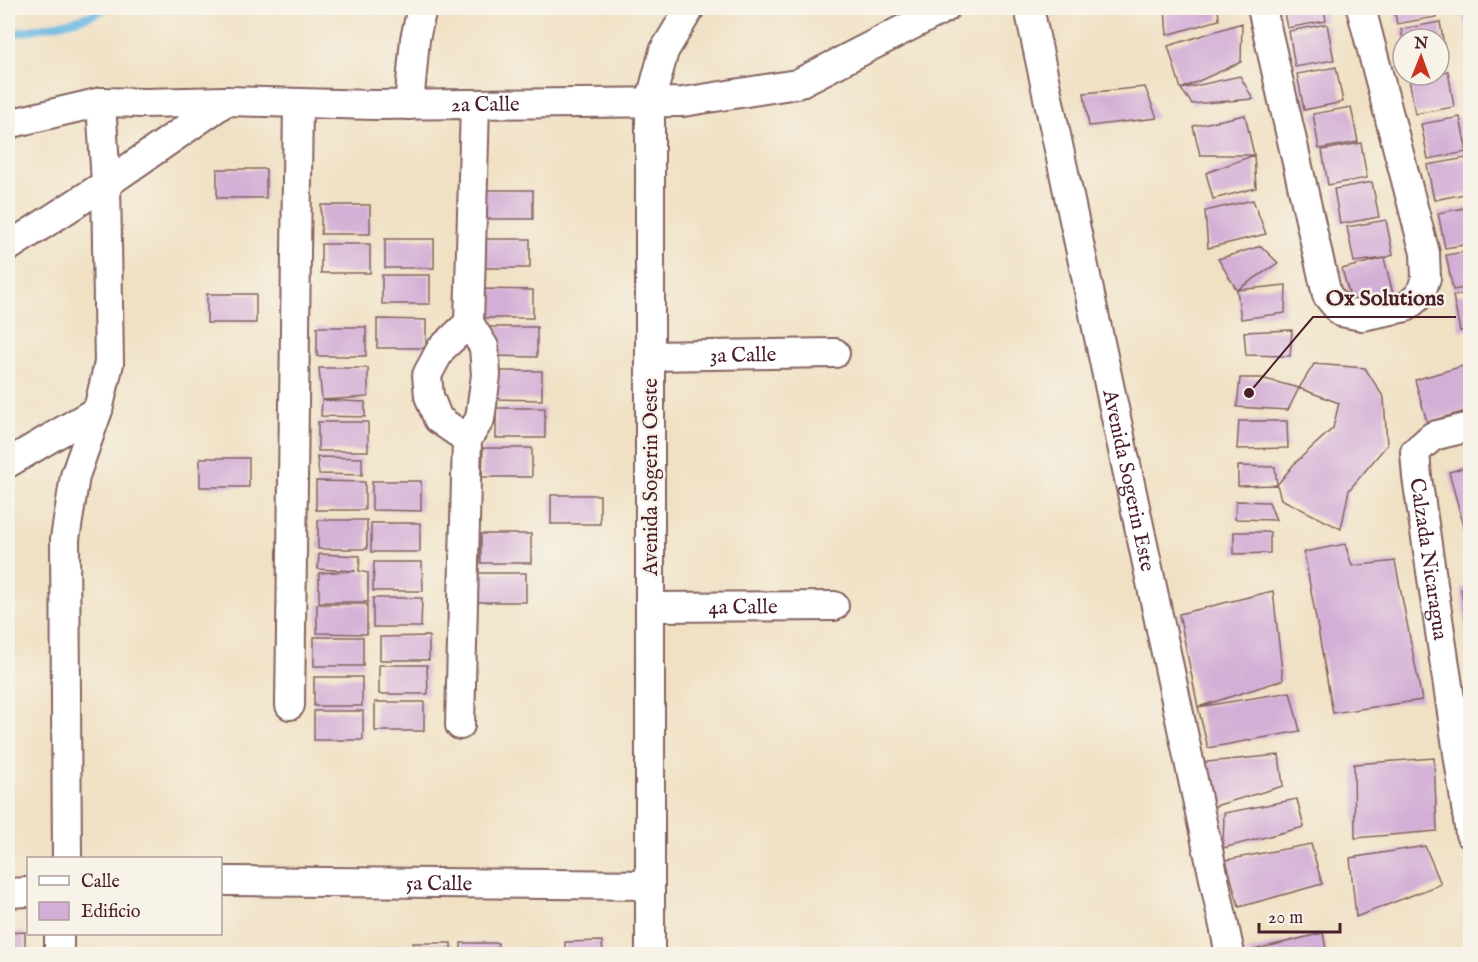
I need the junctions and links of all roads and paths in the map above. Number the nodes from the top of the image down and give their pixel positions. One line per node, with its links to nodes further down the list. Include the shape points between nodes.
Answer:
1 (422, 8): 12 (street)
2 (690, 8): 9 (street, Avenida Sogerin Oeste, via 664,51)
3 (945, 8): 9 (street, 2a Calle, via 797,84 683,102)
4 (1029, 8): 34 (street, Avenida Sogerin Este)
5 (1262, 8): 6 (street, via 1327,295 1341,312 1362,316 1406,307 1419,295 1426,278 1425,254)
6 (1361, 8)
7 (226, 101): 8 (street, 2a Calle); 10 (street, 2a Calle); 14 (street)
8 (101, 102): 13 (street, 2a Calle); 14 (street)
9 (650, 103): 11 (street, 2a Calle); 18 (street, Avenida Sogerin Oeste)
10 (298, 104): 12 (street, 2a Calle); 25 (street)
11 (475, 104): 12 (street, 2a Calle); 16 (street)
12 (409, 105)
13 (8, 124)
14 (106, 184): 15 (street); 19 (street, via 109,363)
15 (8, 247)
16 (469, 323): 21 (street, via 484,347 486,375 480,419); 21 (street, via 441,349 427,375 429,396 438,419)
17 (835, 353): 18 (street, 3a Calle)
18 (650, 356): 24 (street, Avenida Sogerin Oeste)
19 (98, 410): 22 (street); 28 (street, via 75,476 65,539)
20 (1470, 427): 27 (street, Calzada Nicaragua, via 1433,436 1415,452)
21 (467, 439): 26 (street)
22 (8, 463)
23 (834, 606): 24 (street, 4a Calle)
24 (650, 607): 30 (street, Avenida Sogerin Oeste)
25 (290, 705)
26 (460, 725)
27 (1470, 834)
28 (67, 857)
29 (227, 881): 30 (street, 5a Calle)
30 (650, 885): 36 (street, Avenida Sogerin Oeste)
31 (27, 892): 32 (street)
32 (8, 893)
33 (59, 935): 35 (street)
34 (1221, 952)
35 (59, 954)
36 (650, 954)

